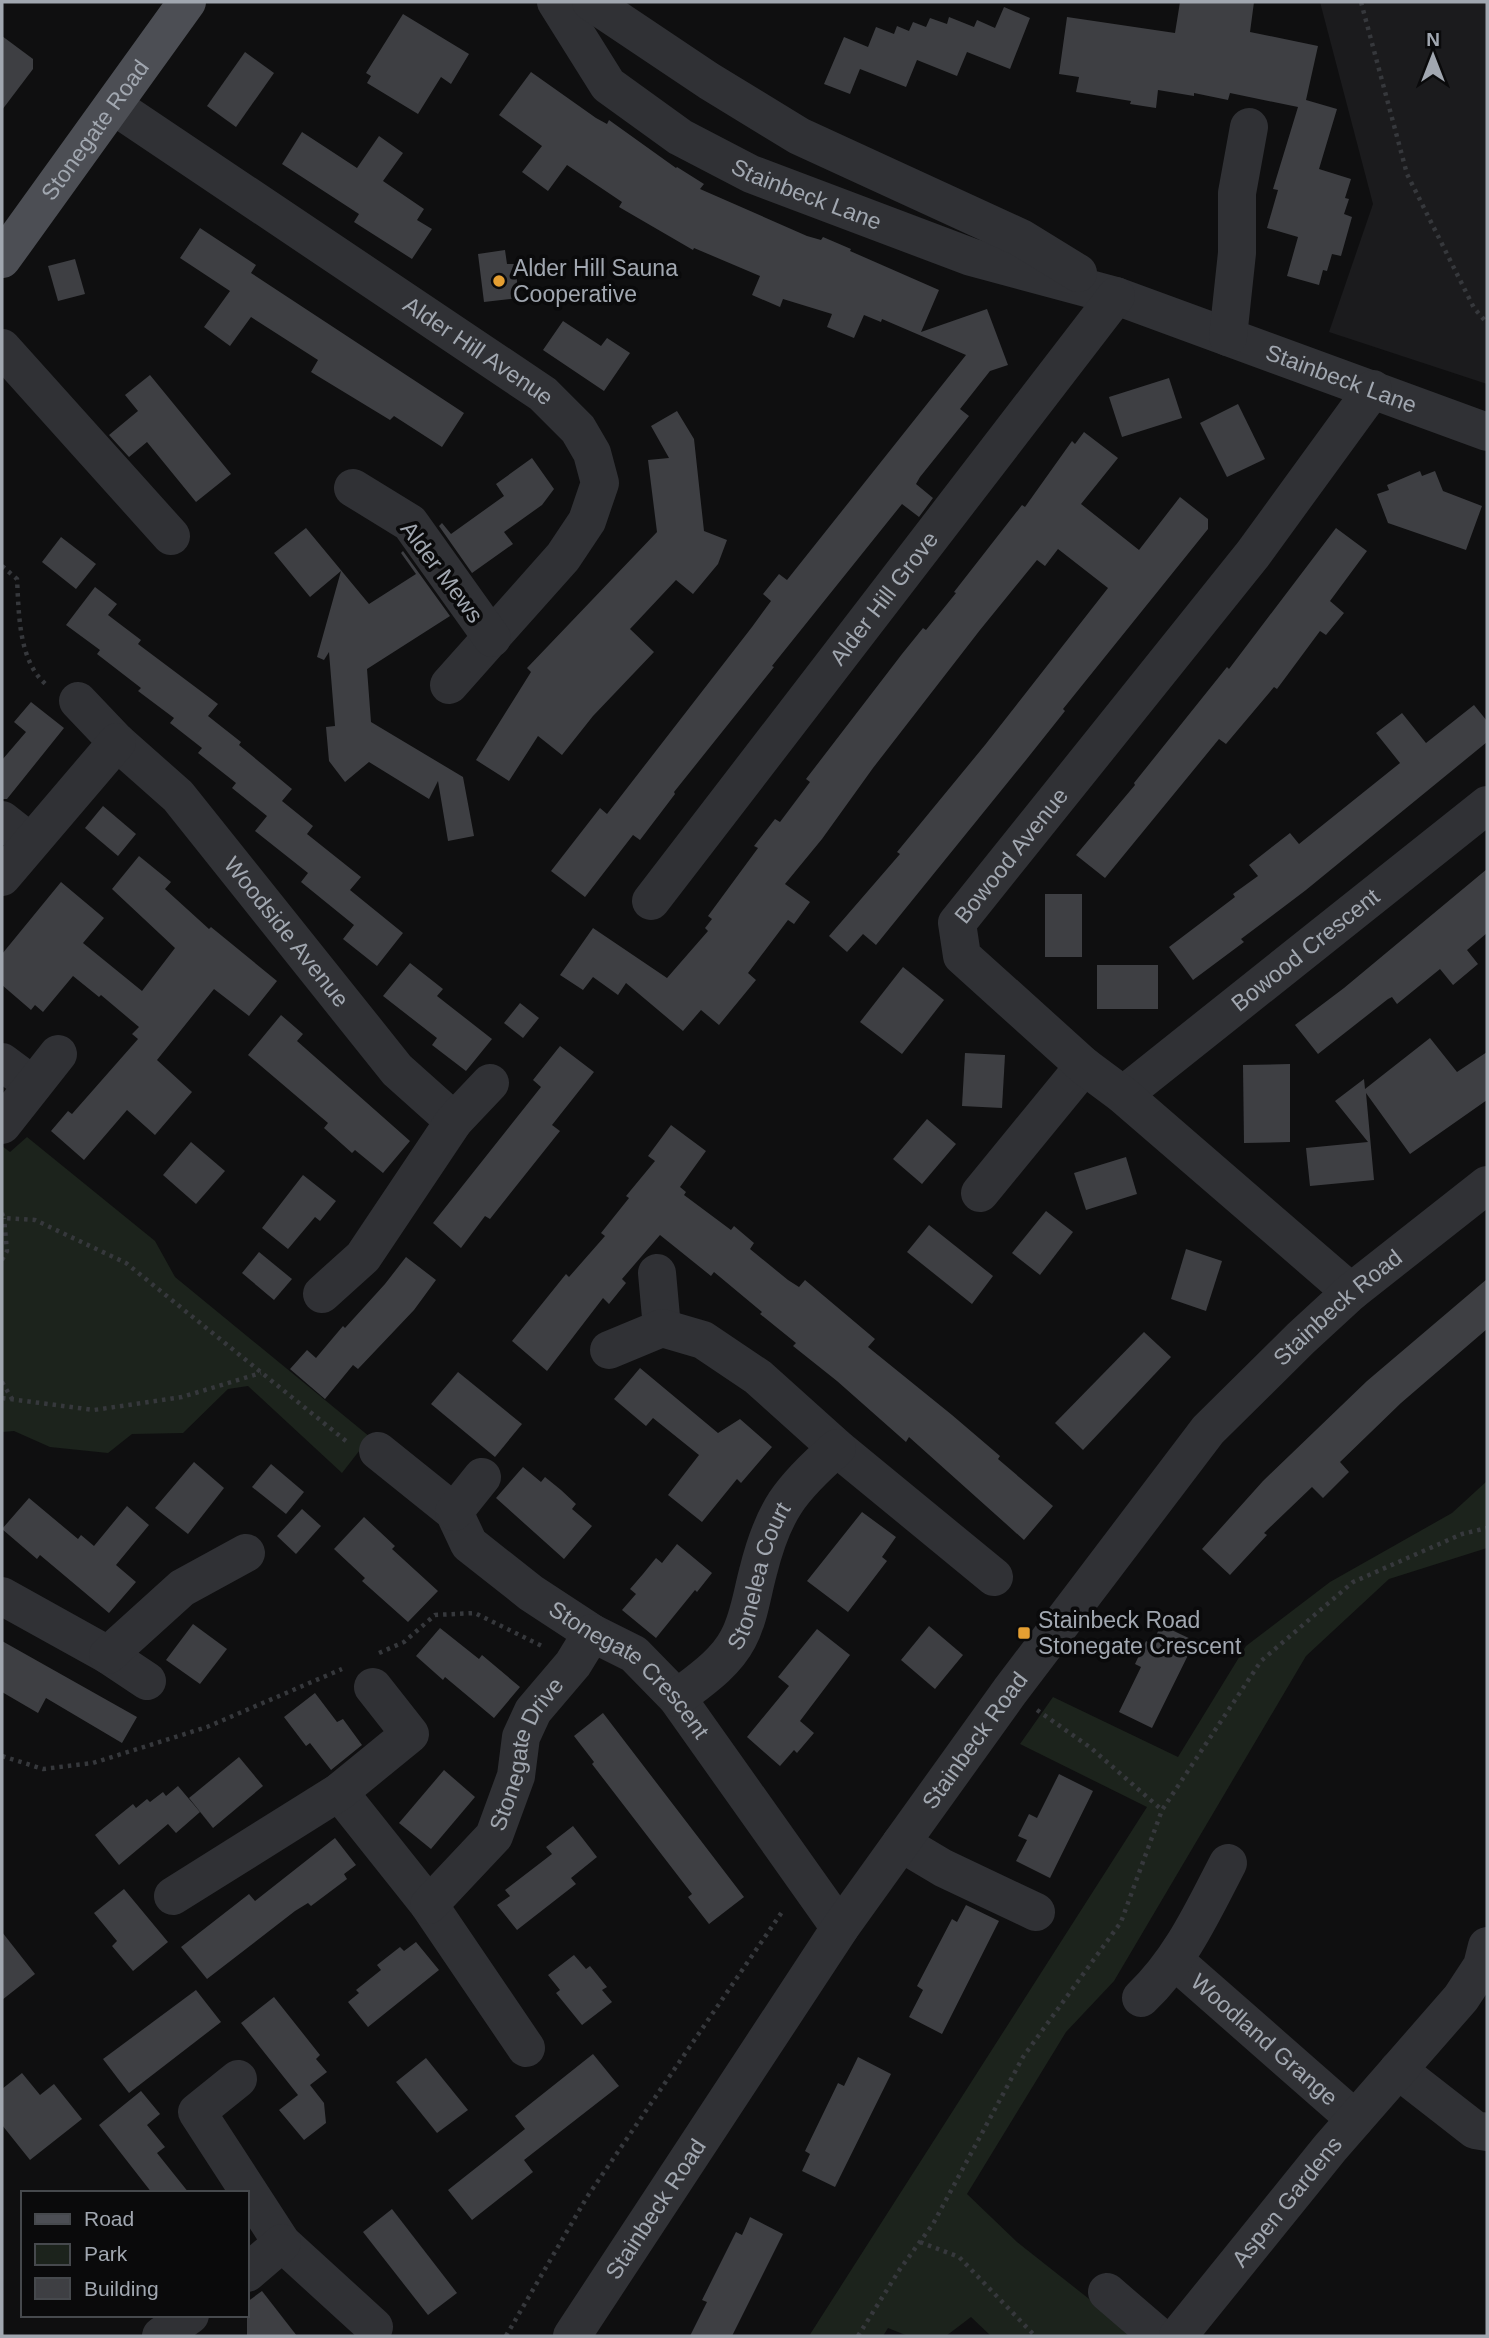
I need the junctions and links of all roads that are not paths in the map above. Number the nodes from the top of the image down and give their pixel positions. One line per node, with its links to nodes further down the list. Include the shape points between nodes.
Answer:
1 (187, 2): 4 (main road, Stonegate Road)
2 (556, 2): 7 (street, Stainbeck Lane, via 608,85 680,137 751,174 958,252)
3 (591, 2): 7 (street, Stainbeck Lane, via 799,136 1021,238)
4 (114, 106): 6 (main road, Stonegate Road); 14 (street, Alder Hill Avenue, via 543,394 578,429 592,453 600,483 587,521 563,557)
5 (1249, 127): 8 (street, via 1237,193 1237,253)
6 (2, 259)
7 (1116, 296): 8 (street, Stainbeck Lane); 21 (street, Alder Hill Grove)
8 (1228, 337): 10 (street, Stainbeck Lane)
9 (2, 348): 13 (street)
10 (1373, 389): 11 (street, Stainbeck Lane); 24 (street, Bowood Avenue, via 1253,554 957,923 962,956)
11 (1487, 432)
12 (353, 488): 14 (street, Alder Mews, via 410,523)
13 (171, 536)
14 (492, 638): 15 (street, Alder Hill Avenue)
15 (449, 685)
16 (78, 701): 17 (street, Woodside Avenue)
17 (117, 742): 19 (street); 28 (street, Woodside Avenue, via 178,796 397,1070)
18 (1487, 805): 27 (street, Bowood Crescent)
19 (16, 831): 20 (street)
20 (2, 877)
21 (651, 901)
22 (58, 1054): 26 (street)
23 (2, 1062): 26 (street)
24 (1084, 1066): 27 (street, Bowood Avenue); 31 (street)
25 (490, 1083): 28 (street)
26 (33, 1085): 29 (street)
27 (1123, 1095): 33 (street, Bowood Avenue)
28 (454, 1121): 34 (street, via 363,1258)
29 (2, 1125)
30 (1487, 1185): 33 (street, Stainbeck Road)
31 (980, 1193)
32 (657, 1273): 35 (street)
33 (1351, 1292): 50 (street, Stainbeck Road, via 1208,1430)
34 (322, 1294)
35 (662, 1328): 36 (street); 37 (street, via 703,1340 758,1377)
36 (609, 1350)
37 (836, 1448): 42 (street); 48 (street, Stonelea Court, via 802,1478 776,1517 738,1640 718,1666)
38 (378, 1451): 40 (street, Stonegate Crescent)
39 (482, 1477): 40 (street)
40 (454, 1512): 44 (street, Stonegate Crescent, via 468,1544 531,1593)
41 (246, 1553): 45 (street, via 182,1588)
42 (994, 1577)
43 (2, 1596): 45 (street)
44 (582, 1649): 48 (street, Stonegate Crescent, via 634,1654); 53 (street, Stonegate Drive, via 533,1711 521,1737 516,1776 494,1836)
45 (108, 1655): 47 (street)
46 (361, 1671): 49 (street, via 410,1734)
47 (146, 1681)
48 (677, 1698): 55 (street, Stonegate Crescent)
49 (339, 1792): 52 (street); 53 (street)
50 (901, 1843): 54 (street); 55 (street, Stainbeck Road)
51 (1228, 1863): 57 (street, Woodland Grange)
52 (173, 1896)
53 (429, 1905): 59 (street)
54 (1036, 1912)
55 (840, 1928): 70 (street, Stainbeck Road)
56 (1487, 1946): 60 (street, Aspen Gardens, via 1482,1966 1461,1998)
57 (1175, 1961): 58 (street, Woodland Grange); 62 (street, Woodland Grange)
58 (1141, 1998)
59 (526, 2049)
60 (1398, 2070): 62 (street, Aspen Gardens); 63 (street, via 1475,2130)
61 (238, 2078): 64 (street, via 197,2112)
62 (1355, 2119): 72 (street, Aspen Gardens)
63 (1487, 2132)
64 (282, 2243): 65 (street); 68 (street)
65 (248, 2272)
66 (1107, 2292): 71 (street)
67 (187, 2317): 69 (street)
68 (374, 2327)
69 (160, 2336)
70 (572, 2336)
71 (1158, 2336)
72 (1178, 2336)

